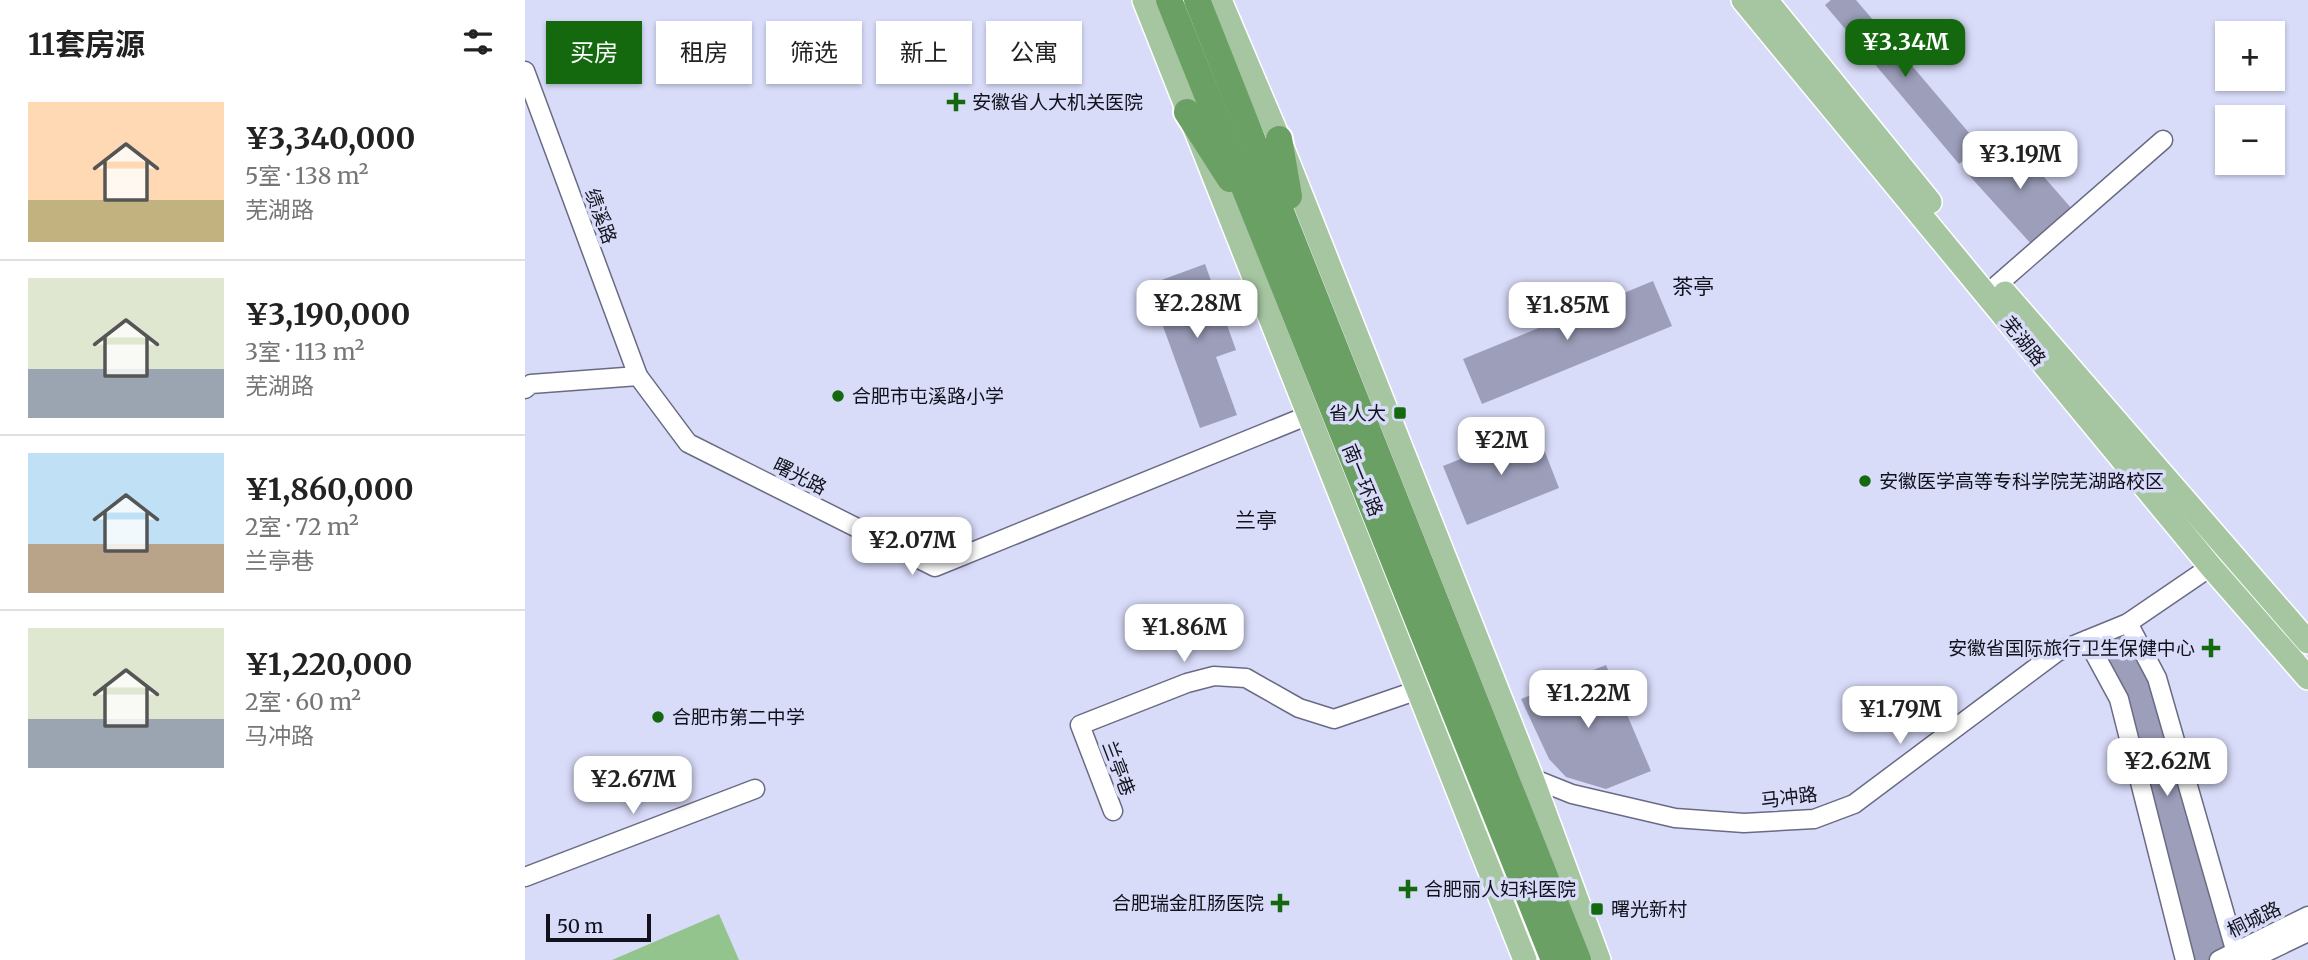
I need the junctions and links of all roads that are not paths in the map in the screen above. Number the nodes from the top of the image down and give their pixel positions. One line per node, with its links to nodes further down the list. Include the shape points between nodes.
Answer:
1 (1144, 0): 8 (main road)
2 (1169, 0): 10 (highway, 南一环路)
3 (1197, 0): 10 (highway, 南一环路)
4 (1220, 0): 10 (main road)
5 (1743, 0): 17 (main road, 芜湖路)
6 (1766, 0): 12 (main road, 芜湖路)
7 (525, 71): 13 (street, 绩溪路)
8 (1187, 112): 11 (highway); 15 (main road)
9 (2163, 140): 12 (street)
10 (1258, 150): 11 (highway, 南一环路); 23 (main road); 32 (highway, 南一环路)
11 (1266, 237): 31 (highway, 南一环路)
12 (1997, 285): 16 (main road, 芜湖路)
13 (638, 376): 14 (street, via 531,384); 15 (street, 曙光路, via 688,443 935,567)
14 (525, 389)
15 (1309, 415): 22 (main road)
16 (2230, 552): 17 (street, 马冲路); 20 (main road, 芜湖路)
17 (2211, 567): 18 (street, 马冲路); 21 (main road, 芜湖路)
18 (2128, 622): 19 (street, 马冲路); 29 (street, via 2157,678)
19 (2087, 640): 23 (street, 马冲路, via 2057,652 1854,804 1814,819 1744,823 1675,818 1572,794); 34 (street, via 2119,699)
20 (2308, 642)
21 (2308, 678)
22 (1418, 690): 25 (street, 兰亭巷, via 1334,719 1299,708 1246,678 1214,676 1091,721 1080,726); 30 (main road)
23 (1532, 778): 33 (main road)
24 (755, 789): 26 (street)
25 (1113, 811)
26 (525, 877)
27 (2308, 916): 29 (street, 桐城路)
28 (2308, 932): 29 (street, 桐城路)
29 (2241, 957): 35 (street, 桐城路)
30 (1525, 960)
31 (1554, 960)
32 (1578, 960)
33 (1598, 960)
34 (2185, 960)
35 (2219, 960)

